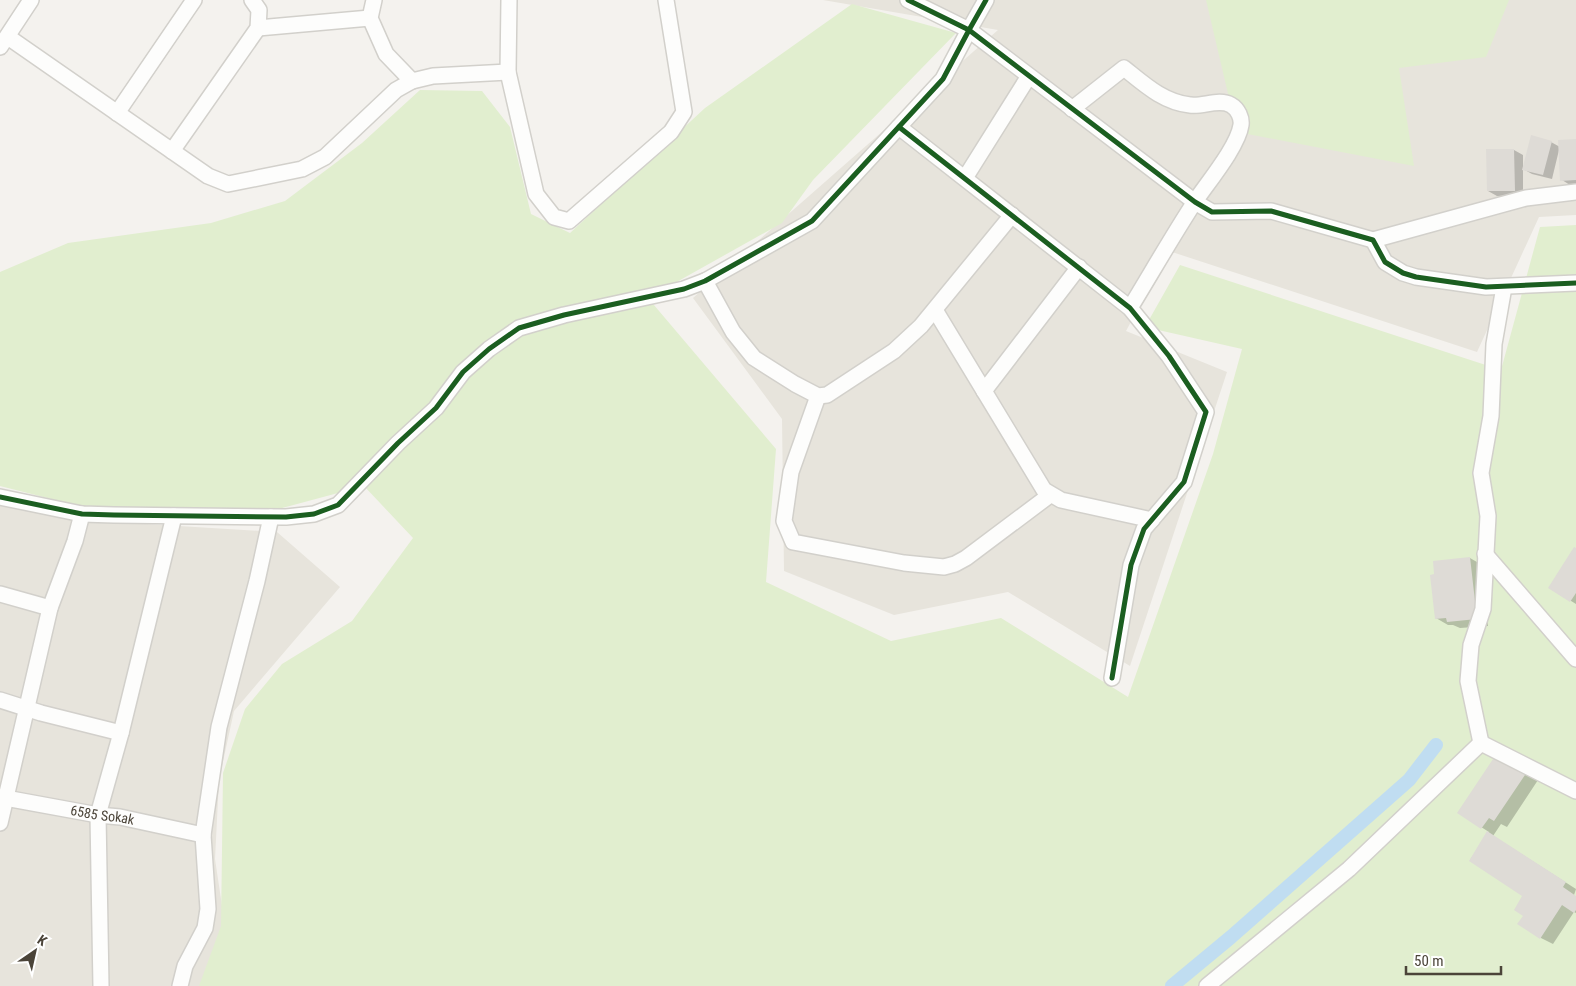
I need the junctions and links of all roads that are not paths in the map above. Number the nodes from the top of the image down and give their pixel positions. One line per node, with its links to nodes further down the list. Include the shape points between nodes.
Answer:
1 (31, 0): 12 (street)
2 (194, 0): 17 (street)
3 (252, 0): 10 (street, via 259,10)
4 (374, 0): 9 (street)
5 (509, 0): 13 (street)
6 (666, 0): 13 (street, via 684,112 671,132 569,221 554,217 536,194)
7 (908, 0): 11 (street)
8 (986, 0): 11 (street)
9 (370, 18): 10 (street); 15 (street, via 386,54)
10 (258, 28): 19 (street)
11 (969, 30): 14 (street); 18 (street, via 943,78)
12 (4, 42): 17 (street)
13 (508, 72): 15 (street, via 432,76)
14 (1029, 76): 16 (street); 20 (street)
15 (412, 81): 19 (street, via 396,90 326,157 302,169 228,184 208,176)
16 (1072, 109): 22 (street); 22 (street, via 1124,68 1170,100 1200,106 1220,102 1232,106 1239,114 1241,126 1227,154)
17 (117, 113): 19 (street)
18 (899, 127): 20 (street); 26 (street, via 812,221)
19 (172, 151)
20 (965, 178): 23 (street)
21 (1576, 192): 24 (street, via 1526,198)
22 (1195, 202): 24 (street, via 1212,212 1272,211); 29 (street)
23 (1012, 214): 25 (street); 30 (street)
24 (1373, 240): 28 (street, via 1384,262 1403,273)
25 (1079, 267): 29 (street); 31 (street)
26 (705, 281): 32 (street, via 733,332 754,358); 37 (street, via 684,289 564,314 519,328 462,372 436,408 338,505 314,514)
27 (1576, 283): 28 (street)
28 (1504, 287): 39 (street, via 1494,344 1491,416 1481,473 1488,516)
29 (1130, 308): 38 (street, via 1169,356 1206,412 1184,482)
30 (935, 310): 31 (street); 32 (street, via 894,351 827,394)
31 (984, 391): 33 (street, via 1040,484)
32 (818, 396): 33 (street, via 791,472 784,520 793,542 904,563 944,567 966,558)
33 (1050, 495): 38 (street)
34 (0, 497): 35 (street)
35 (82, 514): 36 (street); 41 (street)
36 (174, 516): 37 (street); 46 (street)
37 (271, 517): 52 (street, via 219,727)
38 (1152, 520): 43 (street, via 1144,529 1131,565)
39 (1485, 554): 42 (street); 47 (street, via 1482,609 1471,645 1468,681)
40 (0, 594): 41 (street)
41 (50, 608): 45 (street)
42 (1576, 659)
43 (1112, 678)
44 (0, 700): 45 (street)
45 (27, 708): 46 (street); 49 (street)
46 (121, 734): 50 (street)
47 (1481, 743): 48 (street); 55 (street, via 1349,869)
48 (1576, 791)
49 (3, 797): 50 (street, 6585 Sokak); 51 (street)
50 (98, 815): 52 (street, 6585 Sokak); 53 (street)
51 (0, 823)
52 (203, 836): 54 (street, via 208,909 205,928 185,966)
53 (101, 986)
54 (180, 986)
55 (1207, 986)

